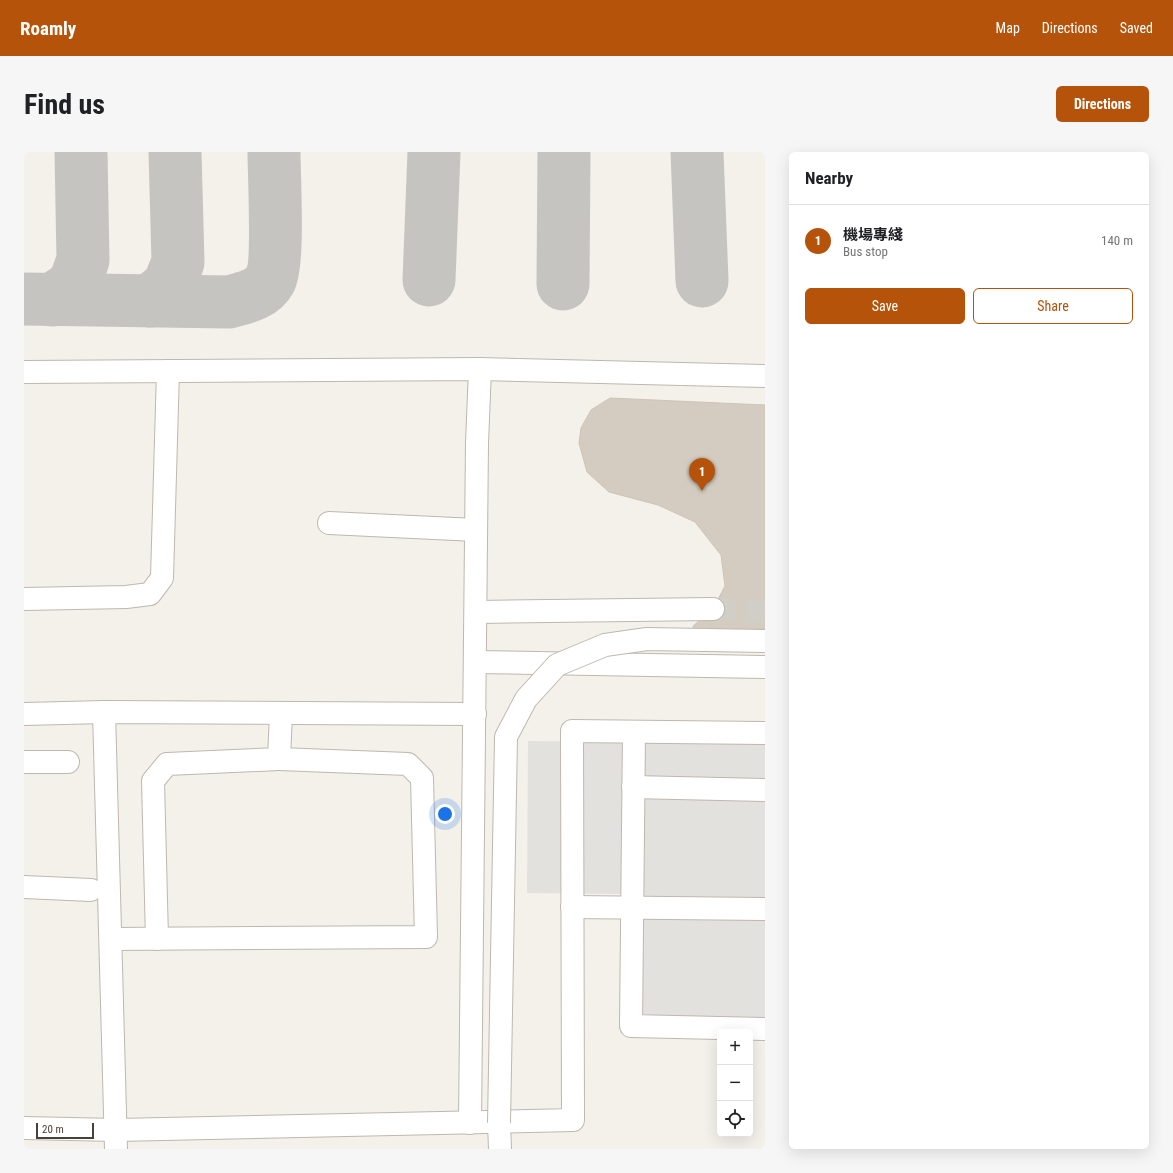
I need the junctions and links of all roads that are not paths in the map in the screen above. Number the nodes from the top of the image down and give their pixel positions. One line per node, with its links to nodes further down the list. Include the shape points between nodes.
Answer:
1 (480, 369): 2 (street); 4 (street); 6 (street)
2 (168, 371): 3 (street); 7 (street, via 162,578 150,594 126,597)
3 (24, 372)
4 (765, 376)
5 (329, 524): 6 (street)
6 (476, 530): 9 (street)
7 (24, 599)
8 (713, 610): 9 (street)
9 (476, 612): 11 (street)
10 (765, 641): 33 (street, bridge, via 648,639 605,645 557,665 526,698 506,737)
11 (475, 662): 12 (street); 16 (street)
12 (765, 667)
13 (104, 712): 14 (street); 15 (street); 29 (street)
14 (281, 713): 16 (street); 19 (street)
15 (24, 714)
16 (474, 714): 32 (street)
17 (634, 732): 18 (street); 22 (street); 26 (street, via 572,731)
18 (765, 733)
19 (279, 759): 30 (street, via 167,764 153,781); 30 (street, via 408,764 422,778 426,937)
20 (24, 762): 21 (street)
21 (68, 762)
22 (634, 787): 23 (street); 27 (street)
23 (765, 790)
24 (24, 888): 25 (street)
25 (91, 890)
26 (572, 907): 27 (street); 33 (street, via 573,1120)
27 (633, 908): 28 (street); 31 (street, via 631,1026)
28 (765, 909)
29 (111, 939): 30 (street); 35 (street)
30 (157, 939)
31 (765, 1029)
32 (470, 1123): 33 (street); 35 (street)
33 (499, 1123): 36 (street)
34 (24, 1128): 35 (street)
35 (117, 1139)
36 (500, 1149)

